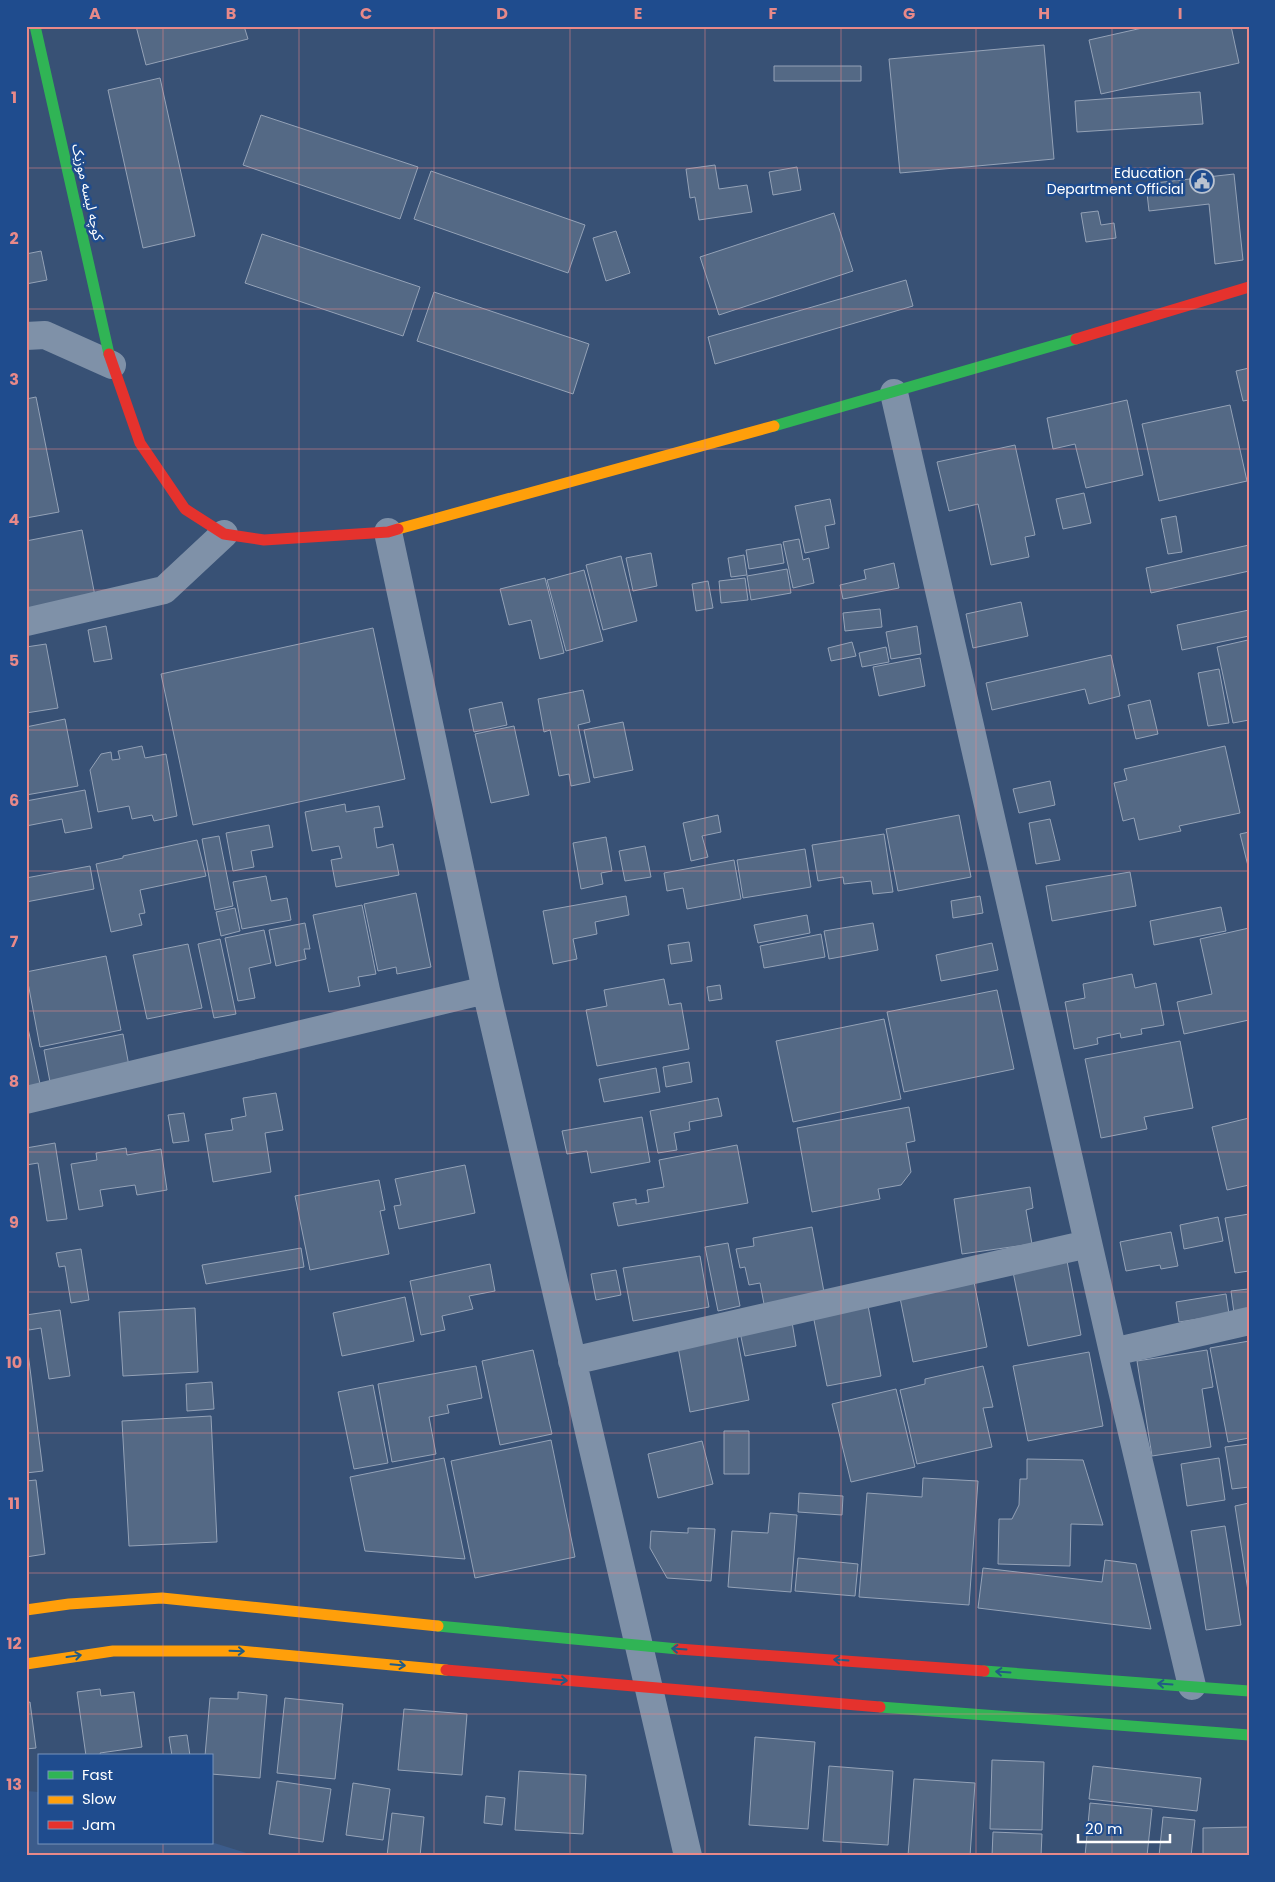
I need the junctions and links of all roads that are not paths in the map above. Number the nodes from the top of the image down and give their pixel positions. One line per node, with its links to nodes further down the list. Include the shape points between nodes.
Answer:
1 (35, 26): 4 (main road, کوچه لیسه موزیک)
2 (1249, 287): 5 (main road)
3 (26, 336): 4 (street, via 45,335)
4 (112, 365): 7 (main road, کوچه لیسه موزیک, via 140,443 186,509)
5 (894, 393): 6 (main road); 11 (street)
6 (388, 532): 7 (main road, via 264,540); 9 (street)
7 (224, 534): 8 (street, via 164,590)
8 (26, 622)
9 (486, 990): 10 (street); 14 (street)
10 (26, 1100)
11 (1088, 1244): 13 (street); 14 (street)
12 (1249, 1321): 13 (street)
13 (1113, 1352): 18 (street)
14 (572, 1361): 16 (street)
15 (26, 1610): 16 (main road, via 162,1598)
16 (639, 1646): 18 (main road, one-way to 16); 19 (street)
17 (26, 1664): 19 (main road, one-way to 19, via 113,1651 240,1651)
18 (1192, 1686): 20 (main road)
19 (648, 1687): 21 (main road); 22 (street)
20 (1249, 1691)
21 (1249, 1735)
22 (688, 1856)

